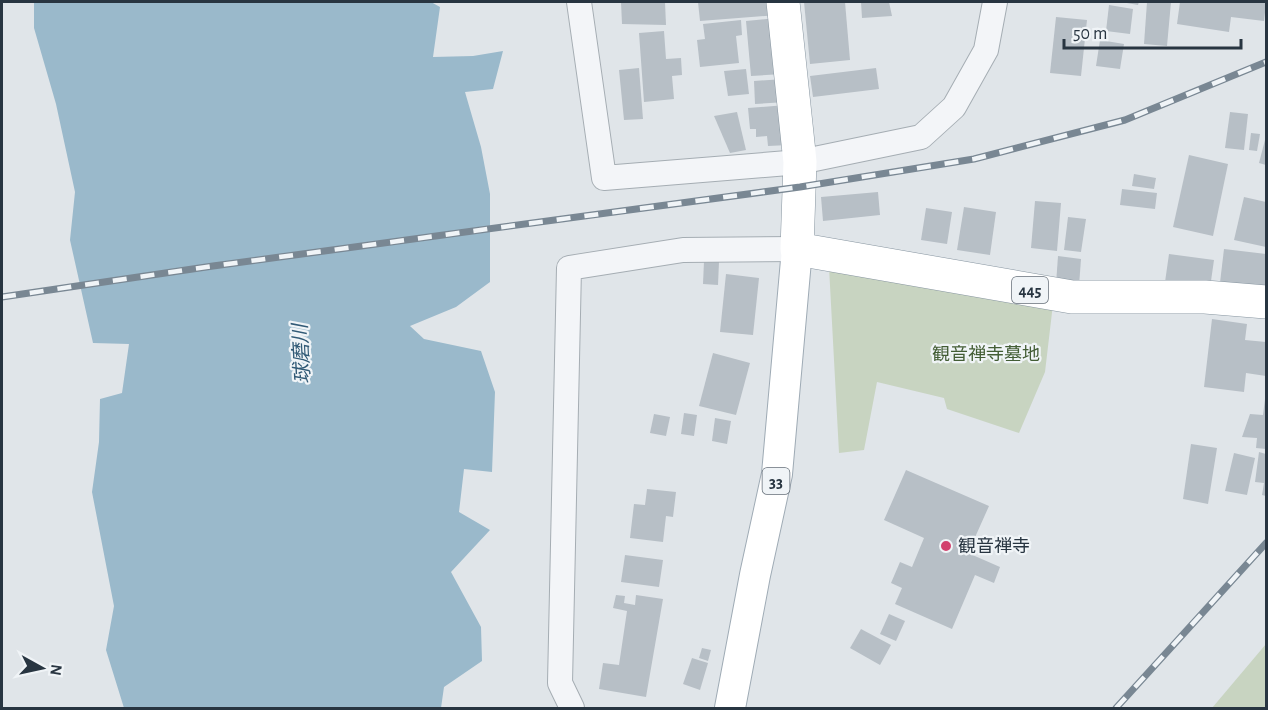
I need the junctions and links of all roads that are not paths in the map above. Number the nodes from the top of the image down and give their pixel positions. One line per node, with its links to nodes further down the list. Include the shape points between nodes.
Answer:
1 (579, 2): 4 (street, via 604,178)
2 (783, 2): 4 (highway)
3 (995, 2): 4 (street, via 986,50 954,107 921,137)
4 (800, 162): 5 (highway)
5 (797, 249): 6 (highway, 445, via 1072,297 1205,297); 7 (street, via 683,250 568,268 560,683); 8 (main road, 33, via 777,474)
6 (1266, 302)
7 (572, 708)
8 (730, 708)

